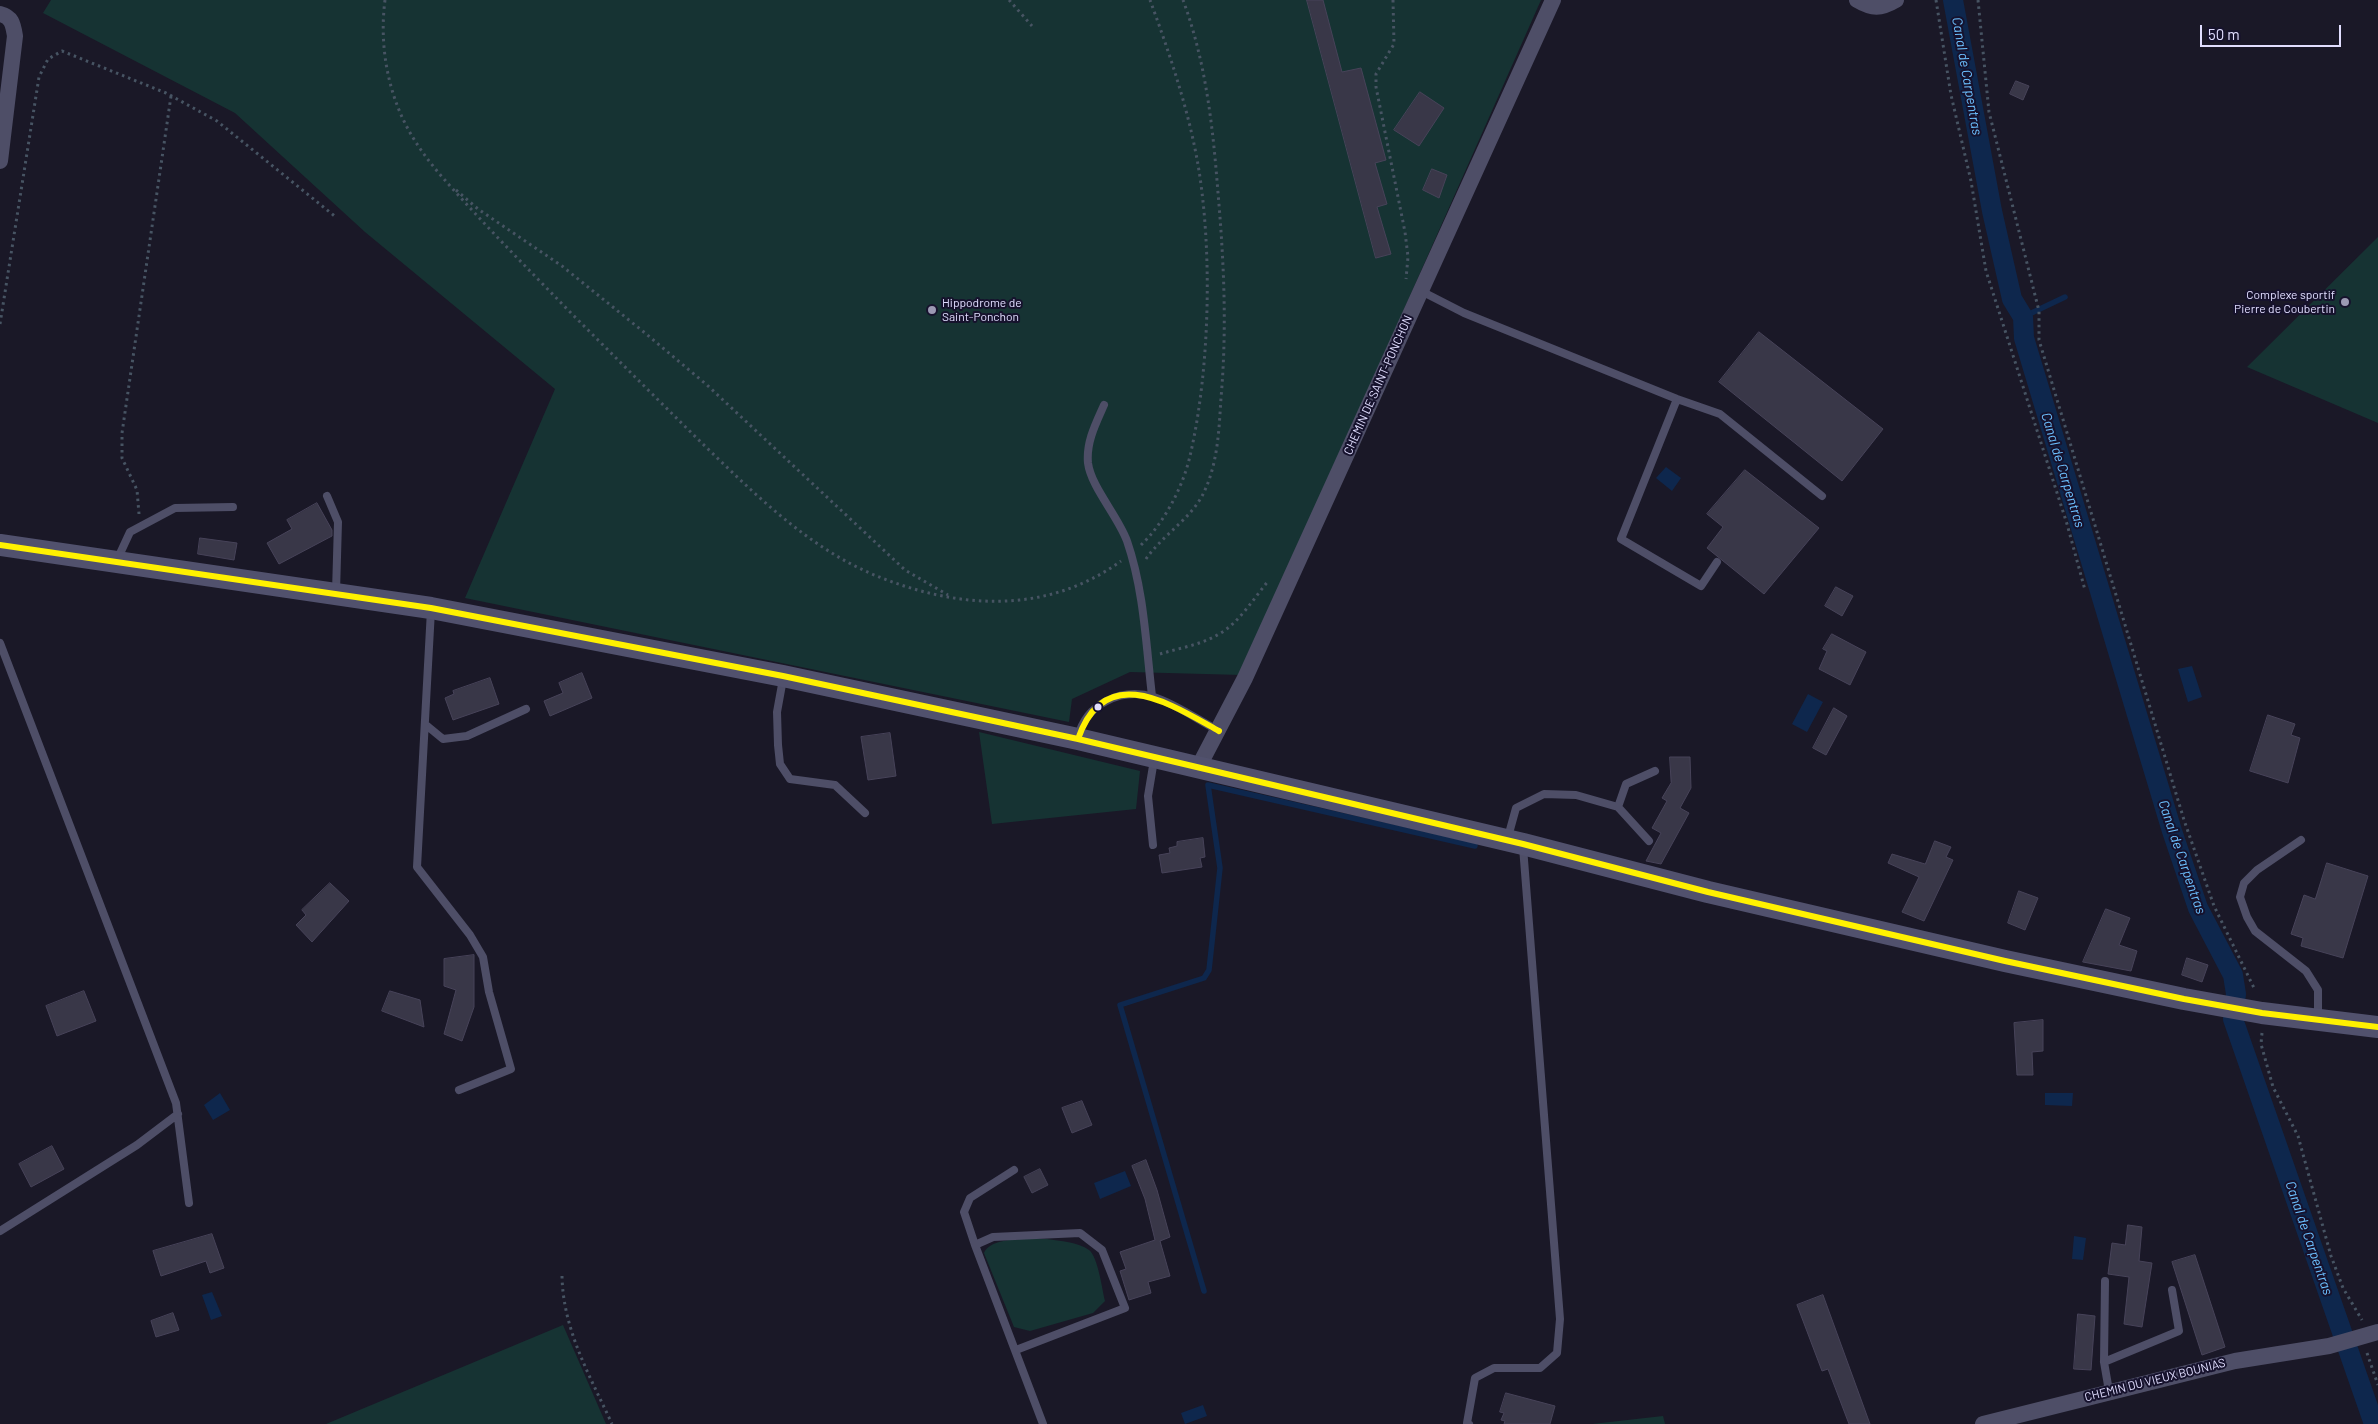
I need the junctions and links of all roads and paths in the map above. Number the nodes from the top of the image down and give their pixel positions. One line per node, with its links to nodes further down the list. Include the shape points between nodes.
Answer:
1 (385, 0): 15 (path, via 387,71 396,104 421,150)
2 (1009, 0): 12 (path)
3 (1150, 0): 27 (path, via 1167,47 1197,158 1204,213 1206,334 1200,401 1184,475 1154,530)
4 (1183, 0): 31 (path, via 1196,34 1208,103 1223,256 1225,339 1218,442 1214,466 1198,504 1150,554)
5 (1393, 0): 17 (path, via 1394,44 1376,74 1376,87 1405,232 1408,257)
6 (1553, 0): 18 (street, CHEMIN DE SAINT-PONCHON)
7 (1857, 0): 8 (street, via 1870,8 1879,8)
8 (1896, 0)
9 (1936, 0): 32 (path, via 1986,271)
10 (1978, 0): 53 (path, via 1989,112 2039,311 2039,340 2181,811 2214,906 2254,990)
11 (0, 14): 14 (street, via 8,16 15,36)
12 (1032, 26)
13 (171, 96): 16 (path, via 217,121); 19 (path, via 62,51 48,59 39,77); 25 (path, via 122,433 122,458 140,507)
14 (0, 161)
15 (448, 183): 34 (path, via 478,209 569,272 707,385 905,570); 34 (path, via 509,251 619,361 744,484 795,528 870,573 916,590)
16 (337, 218)
17 (1404, 285)
18 (1421, 291): 20 (lane, via 1464,314); 42 (street, CHEMIN DE SAINT-PONCHON)
19 (0, 324)
20 (1677, 399): 23 (lane, via 1720,414); 29 (lane, via 1621,539 1702,586)
21 (1104, 405): 27 (lane, via 1089,444 1088,463 1094,480 1118,519)
22 (328, 496): 33 (lane, via 338,522)
23 (1822, 496)
24 (233, 506): 25 (lane, via 174,508)
25 (138, 528): 28 (lane, via 130,532)
26 (0, 545): 28 (main road)
27 (1131, 554): 31 (lane); 34 (path, via 1083,585 1052,595 1027,600)
28 (116, 562): 33 (main road)
29 (1717, 562)
30 (1271, 578): 37 (path, via 1219,634)
31 (1136, 580): 37 (lane)
32 (2085, 590)
33 (336, 594): 35 (main road)
34 (955, 599)
35 (431, 608): 38 (main road); 41 (lane)
36 (0, 643): 57 (lane)
37 (1147, 657): 39 (lane)
38 (783, 676): 43 (main road); 48 (lane, via 777,712 780,764 790,779 835,785)
39 (1152, 696): 42 (lane); 43 (lane, via 1128,694 1112,697 1086,718)
40 (526, 709): 41 (lane, via 467,736 443,739)
41 (426, 724): 56 (lane, via 417,867 470,935 483,957 489,992 511,1069)
42 (1219, 731): 45 (street, CHEMIN DE SAINT-PONCHON)
43 (1078, 739): 44 (main road)
44 (1154, 758): 45 (main road); 52 (lane, via 1148,796)
45 (1198, 768): 51 (main road)
46 (1655, 771): 47 (lane, via 1626,784)
47 (1618, 808): 50 (lane); 51 (lane, via 1576,795 1544,794 1516,808)
48 (864, 813)
49 (2301, 840): 54 (lane, via 2244,882 2240,897 2255,931 2306,972 2318,990)
50 (1650, 841)
51 (1515, 842): 53 (main road, via 1883,934); 72 (lane, via 1560,1319 1557,1353 1540,1368 1494,1368 1475,1378)
52 (1153, 845)
53 (2258, 1012): 54 (main road); 65 (path, via 2261,1044 2273,1087 2298,1136 2331,1256)
54 (2318, 1020): 55 (main road)
55 (2378, 1027)
56 (459, 1090)
57 (178, 1114): 59 (lane); 60 (lane, via 137,1145)
58 (1014, 1170): 61 (lane, via 970,1198 964,1212)
59 (189, 1203)
60 (0, 1231)
61 (975, 1245): 66 (lane); 66 (lane, via 993,1237 1080,1233 1102,1250 1125,1308)
62 (562, 1276): 70 (path, via 562,1299 570,1333)
63 (2105, 1281): 67 (lane)
64 (2172, 1290): 67 (lane, via 2179,1331)
65 (2367, 1335): 68 (path, via 2368,1356); 69 (street, CHEMIN DU VIEUX BOUNIAS, via 2329,1346 2235,1360)
66 (1016, 1350): 71 (lane)
67 (2104, 1362): 69 (lane)
68 (2378, 1385)
69 (2109, 1391): 73 (street, CHEMIN DU VIEUX BOUNIAS)
70 (612, 1424)
71 (1043, 1424)
72 (1469, 1424)
73 (1982, 1424)

